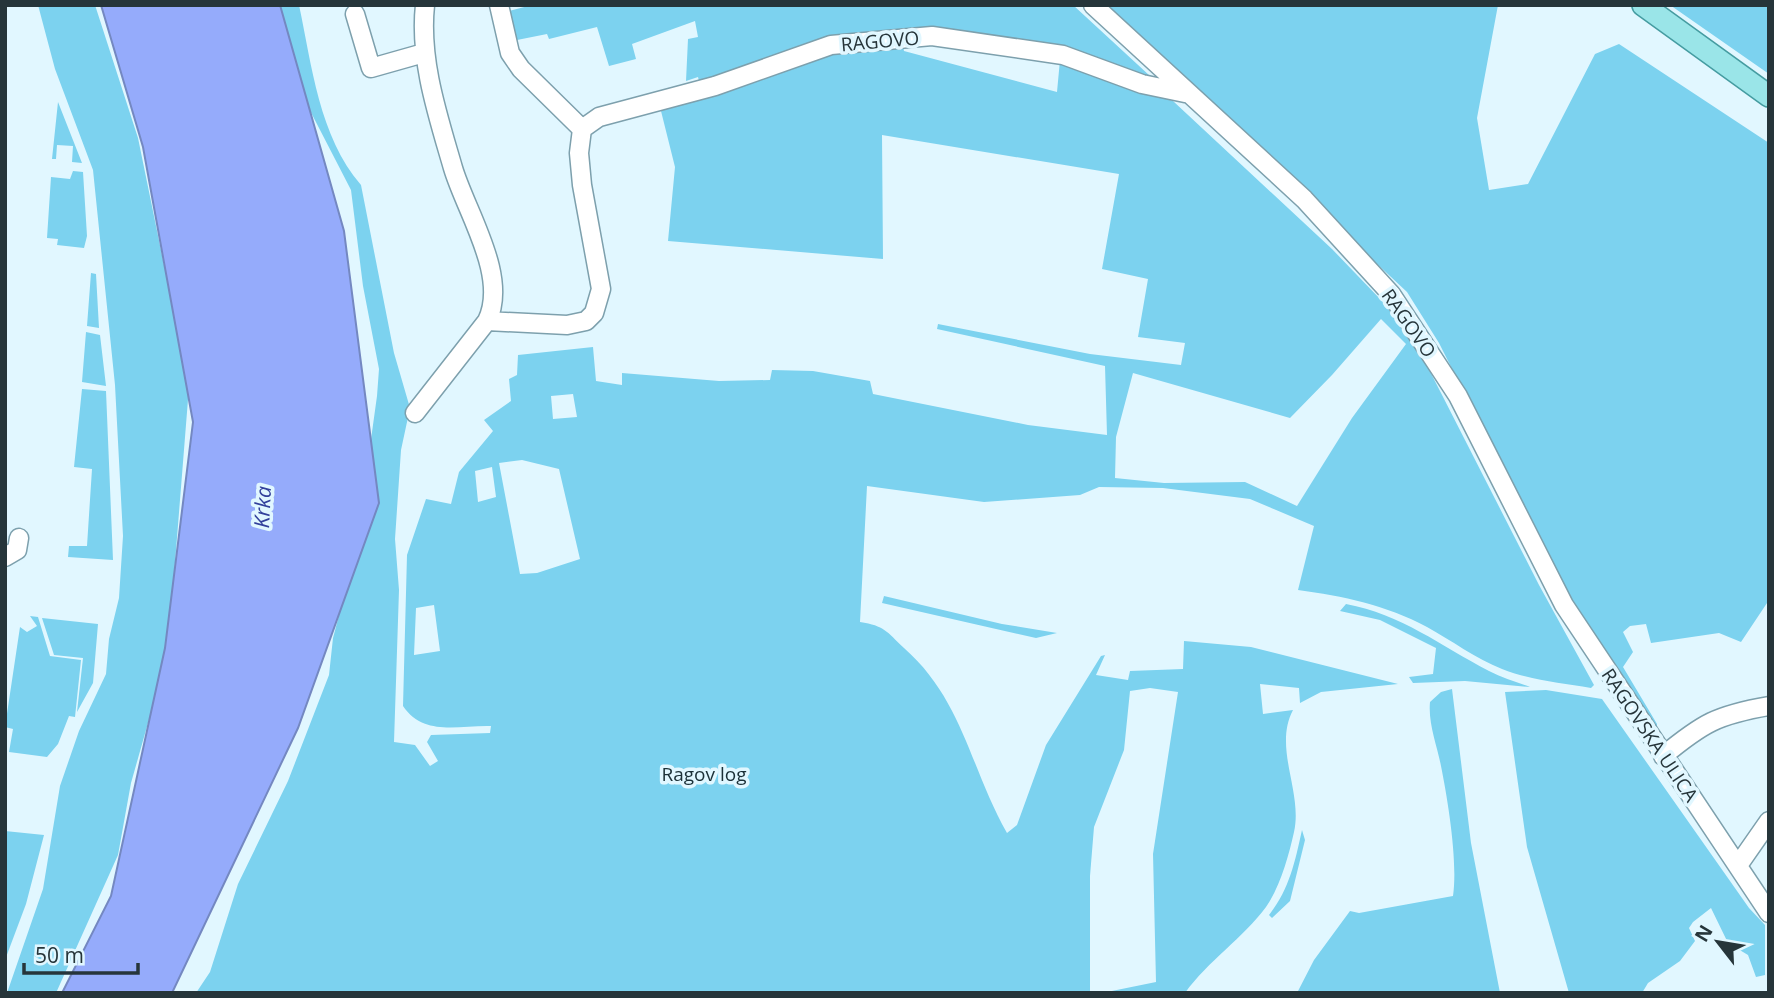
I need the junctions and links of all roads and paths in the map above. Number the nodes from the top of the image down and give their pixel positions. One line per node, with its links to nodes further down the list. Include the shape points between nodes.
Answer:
1 (425, 5): 6 (street)
2 (499, 5): 9 (street, via 510,52 521,69)
3 (1093, 5): 7 (street, RAGOVO)
4 (1643, 5): 8 (main road)
5 (355, 14): 6 (street, via 372,68)
6 (424, 53): 10 (street, via 453,170 485,250 494,289)
7 (1185, 93): 9 (street, RAGOVO, via 1142,84 1063,55 932,36 831,45 715,86 599,117); 14 (street, RAGOVO, via 1304,199 1391,293 1458,396)
8 (1769, 96)
9 (582, 129): 10 (street, via 582,185 601,289 594,313 586,321 567,325)
10 (487, 321): 11 (street)
11 (415, 413)
12 (19, 538): 13 (street, via 17,550)
13 (5, 557)
14 (1564, 605): 16 (street, RAGOVSKA ULICA)
15 (1769, 706): 16 (street, via 1735,712 1698,727)
16 (1663, 756): 18 (street, RAGOVSKA ULICA)
17 (1769, 821): 18 (street)
18 (1739, 864): 19 (street, RAGOVSKA ULICA)
19 (1769, 913)

